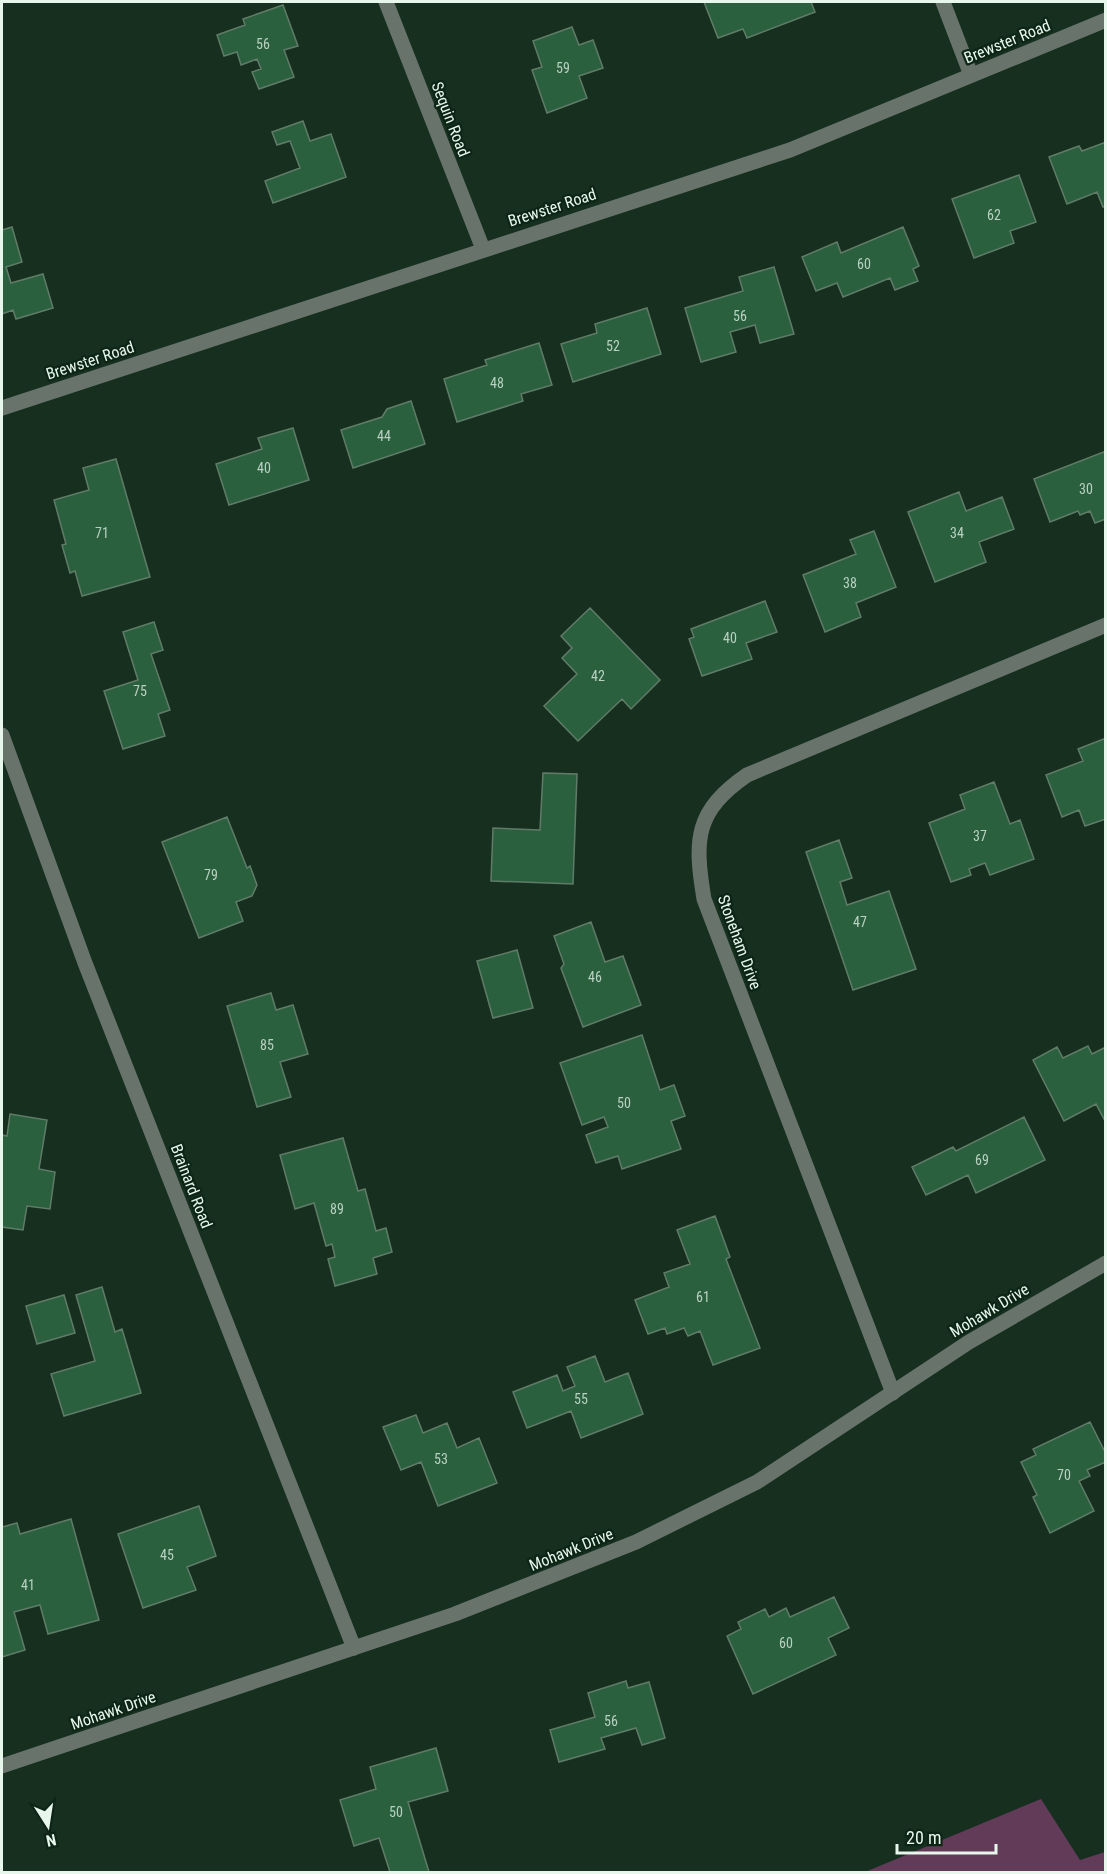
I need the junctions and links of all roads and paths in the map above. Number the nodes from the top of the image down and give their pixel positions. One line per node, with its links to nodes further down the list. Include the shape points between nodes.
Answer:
1 (386, 2): 5 (street, Sequin Road)
2 (943, 2): 4 (street)
3 (1106, 20): 4 (street, Brewster Road)
4 (971, 75): 5 (street, Brewster Road, via 790,150)
5 (483, 249): 6 (street, Brewster Road)
6 (2, 408)
7 (1106, 625): 10 (street, Stoneham Drive, via 747,775 712,806 701,828 699,858 704,899)
8 (2, 735): 11 (street, Brainard Road, via 85,963)
9 (1106, 1263): 10 (street, Mohawk Drive, via 969,1342)
10 (893, 1394): 11 (street, Mohawk Drive, via 757,1482 636,1542 455,1614)
11 (354, 1648): 12 (street, Mohawk Drive)
12 (2, 1766)

